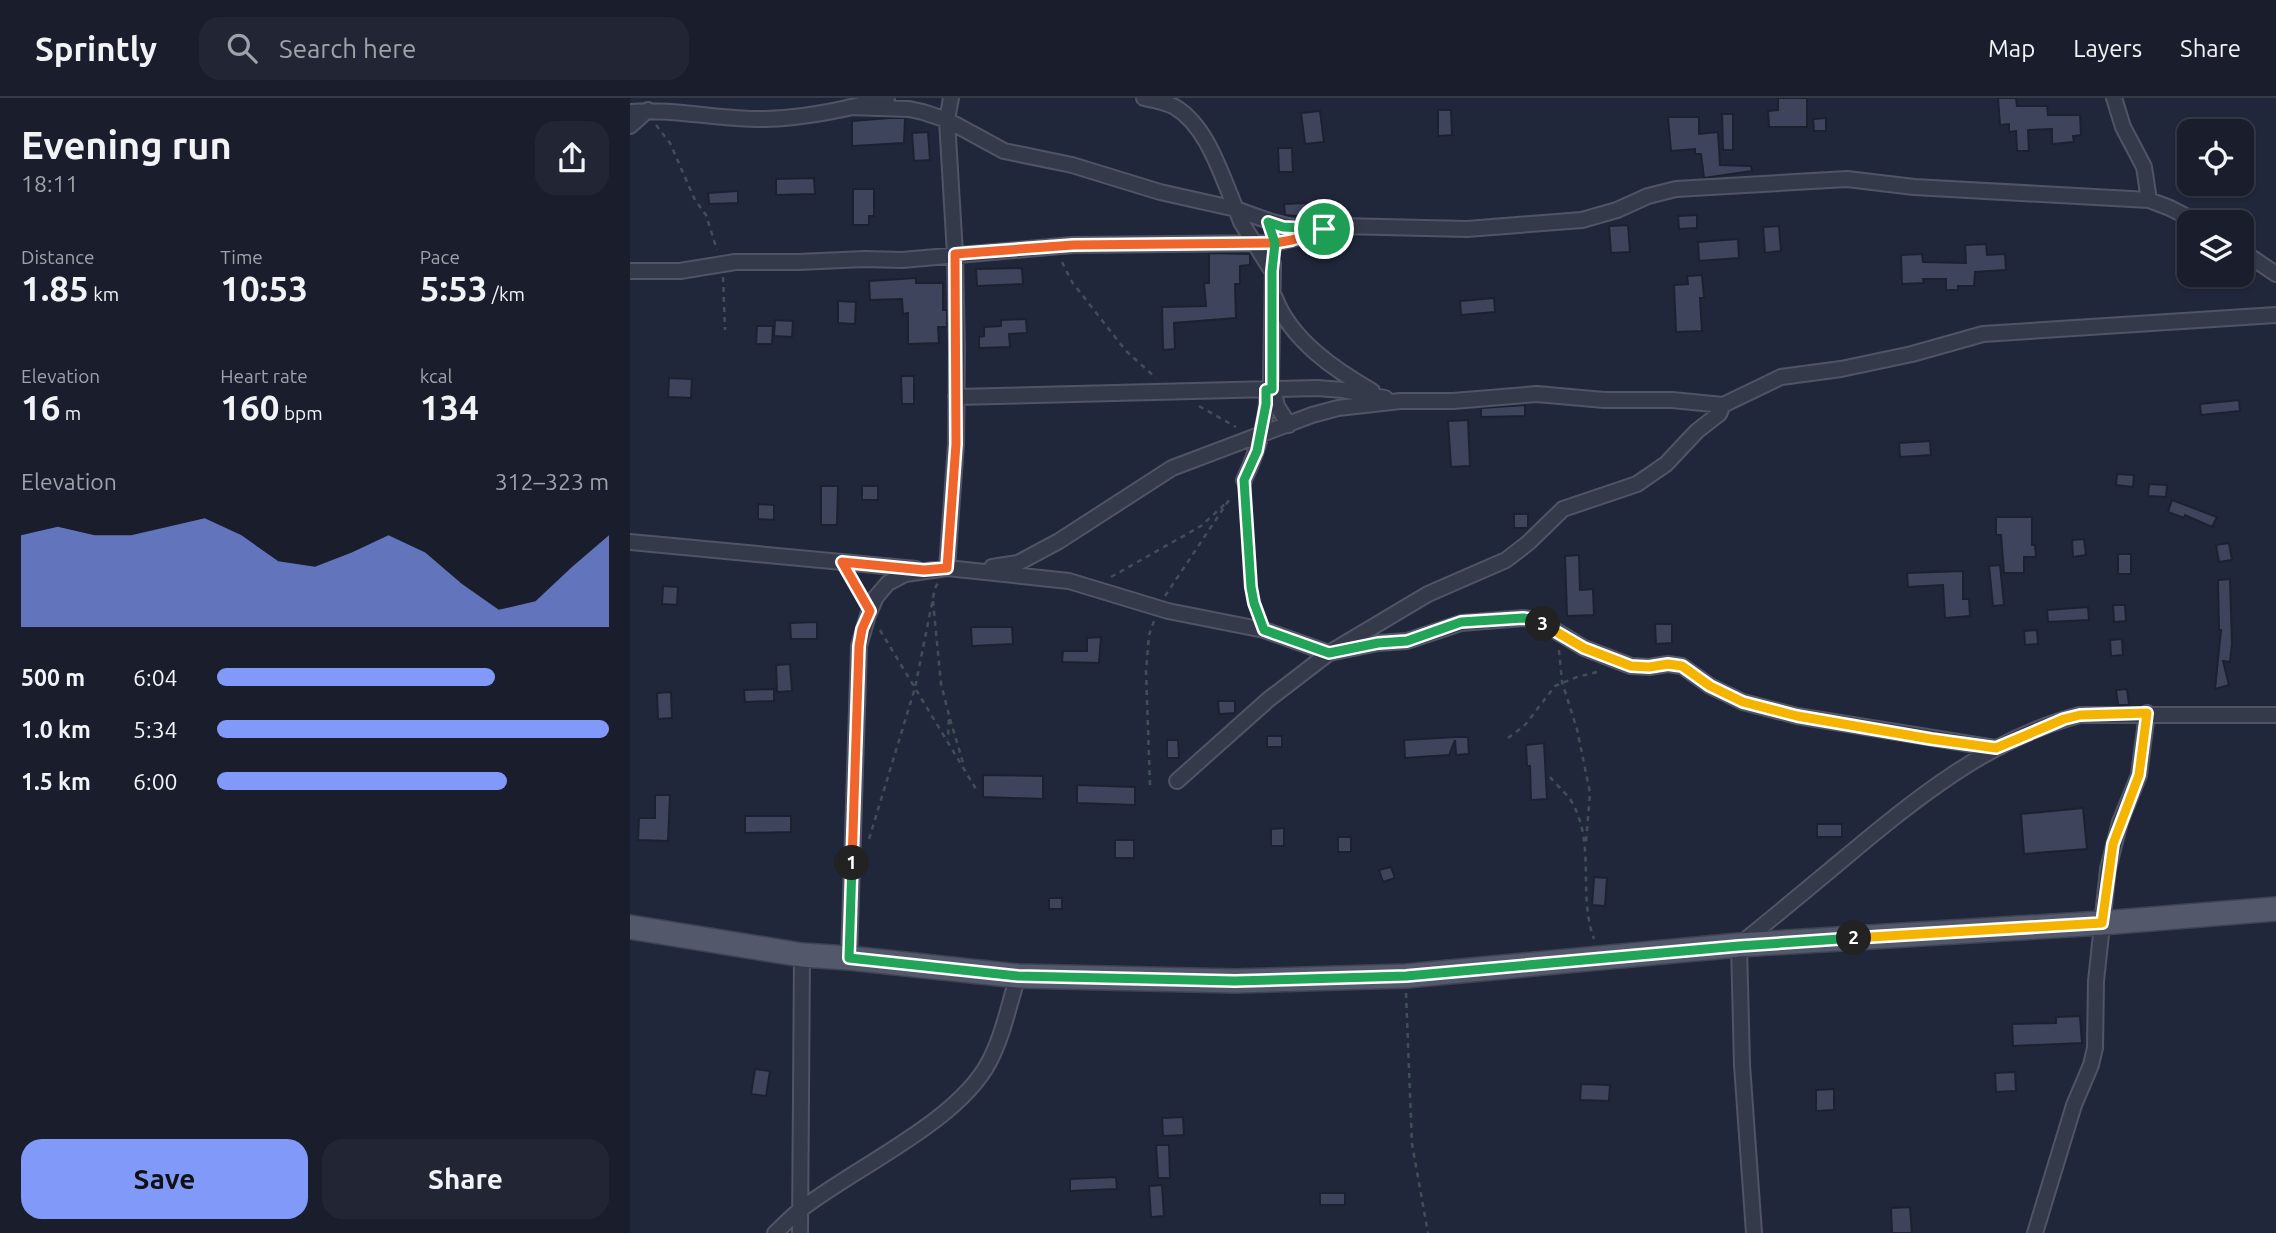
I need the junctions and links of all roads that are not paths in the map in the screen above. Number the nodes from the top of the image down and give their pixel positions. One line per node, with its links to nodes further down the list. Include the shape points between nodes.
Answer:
1 (887, 98): 5 (street)
2 (951, 98): 8 (street)
3 (1144, 98): 11 (street, via 1173,106 1200,131)
4 (2115, 98): 10 (street, via 2123,127 2144,167)
5 (850, 107): 6 (street, via 763,119); 8 (street, via 909,109)
6 (648, 110): 7 (street); 9 (street)
7 (630, 111)
8 (947, 120): 11 (street, via 1004,152 1073,165); 17 (street)
9 (630, 126)
10 (2149, 200): 12 (street); 14 (street, via 1847,180 1676,189 1582,220 1467,229)
11 (1236, 209): 13 (street); 15 (street)
12 (2177, 212)
13 (1268, 222): 14 (street); 16 (street)
14 (1324, 229): 16 (street)
15 (1255, 242): 16 (street); 17 (street, via 1073,245); 20 (street)
16 (1275, 243): 20 (street)
17 (955, 254): 19 (street, via 902,260 735,262 680,271); 25 (street)
18 (2254, 259): 21 (street)
19 (630, 271)
20 (1272, 271): 22 (street)
21 (2276, 274)
22 (1273, 292): 24 (street); 26 (street, via 1281,313 1302,339 1352,379)
23 (2276, 315): 27 (street, via 1983,334 1912,354 1781,377)
24 (1269, 389): 25 (street); 26 (street, via 1343,390); 28 (street); 29 (street)
25 (956, 397): 32 (street)
26 (1400, 401): 27 (street, via 1536,394); 28 (street, via 1338,408)
27 (1723, 405): 35 (street, via 1666,464 1637,484 1563,509 1506,560 1428,594)
28 (1289, 425): 29 (street)
29 (1259, 436): 30 (street); 34 (street, via 1161,474 1082,528 1018,563)
30 (1244, 480)
31 (630, 542): 33 (street)
32 (947, 568): 33 (street); 34 (street)
33 (924, 570): 45 (street, via 888,583 876,597 862,629)
34 (982, 570): 35 (street, via 1069,581 1158,607 1264,630)
35 (1329, 653): 38 (street, via 1407,641 1461,622 1538,620 1584,648 1631,666 1682,666 1727,695 1797,716); 39 (street)
36 (2147, 713): 37 (street); 38 (street, via 2080,715); 41 (street, via 2139,775 2113,844)
37 (2276, 715)
38 (1996, 748): 43 (street, via 1881,826)
39 (1177, 781)
40 (2276, 909): 41 (main road)
41 (2102, 923): 43 (main road); 51 (street, via 2095,1048)
42 (630, 927): 44 (main road)
43 (1739, 946): 46 (main road, via 1406,976 1235,981); 50 (street)
44 (803, 955): 45 (main road); 47 (street)
45 (849, 958): 46 (main road)
46 (1018, 976): 47 (street, via 988,1064 963,1096 925,1127)
47 (799, 1211): 48 (street); 49 (street)
48 (775, 1233)
49 (800, 1233)
50 (1754, 1233)
51 (2035, 1233)

